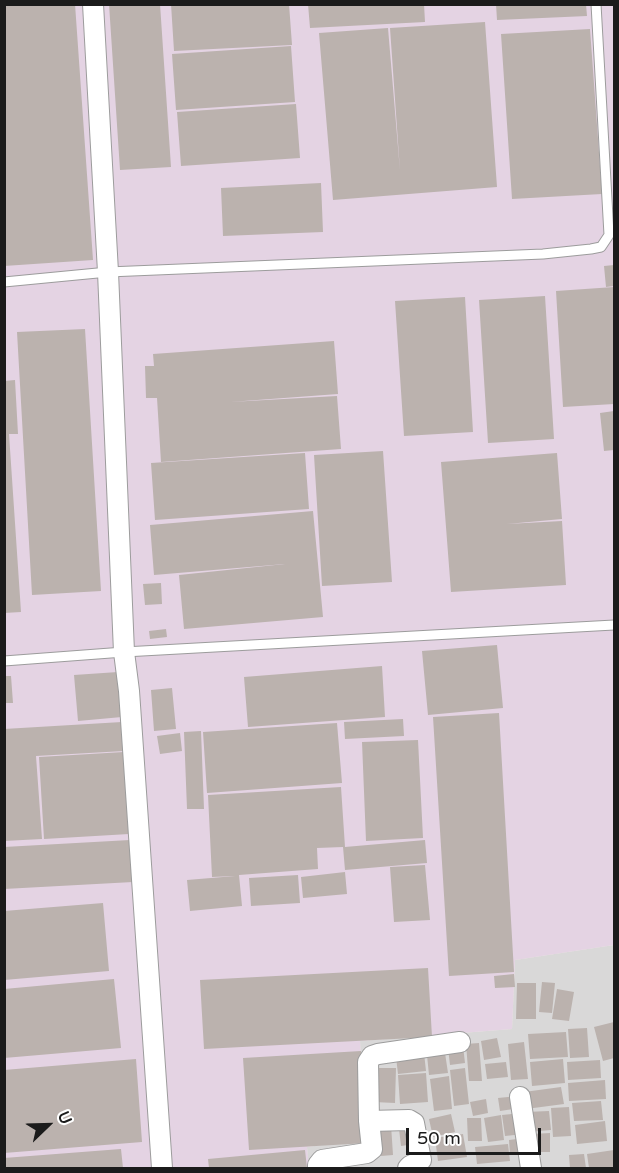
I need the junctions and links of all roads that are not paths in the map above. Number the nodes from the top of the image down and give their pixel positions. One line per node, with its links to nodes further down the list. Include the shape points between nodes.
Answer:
1 (93, 4): 3 (street)
2 (596, 4): 3 (lane, via 609,235 601,247 543,254)
3 (108, 272): 4 (lane); 6 (street)
4 (4, 282)
5 (615, 625): 6 (lane)
6 (124, 652): 7 (lane); 11 (street)
7 (4, 661)
8 (460, 1042): 10 (street, via 372,1056 368,1062)
9 (520, 1097): 14 (street)
10 (369, 1121): 12 (street, via 371,1150 322,1160); 13 (street, via 414,1123 421,1160)
11 (162, 1168)
12 (318, 1168)
13 (408, 1168)
14 (531, 1168)

